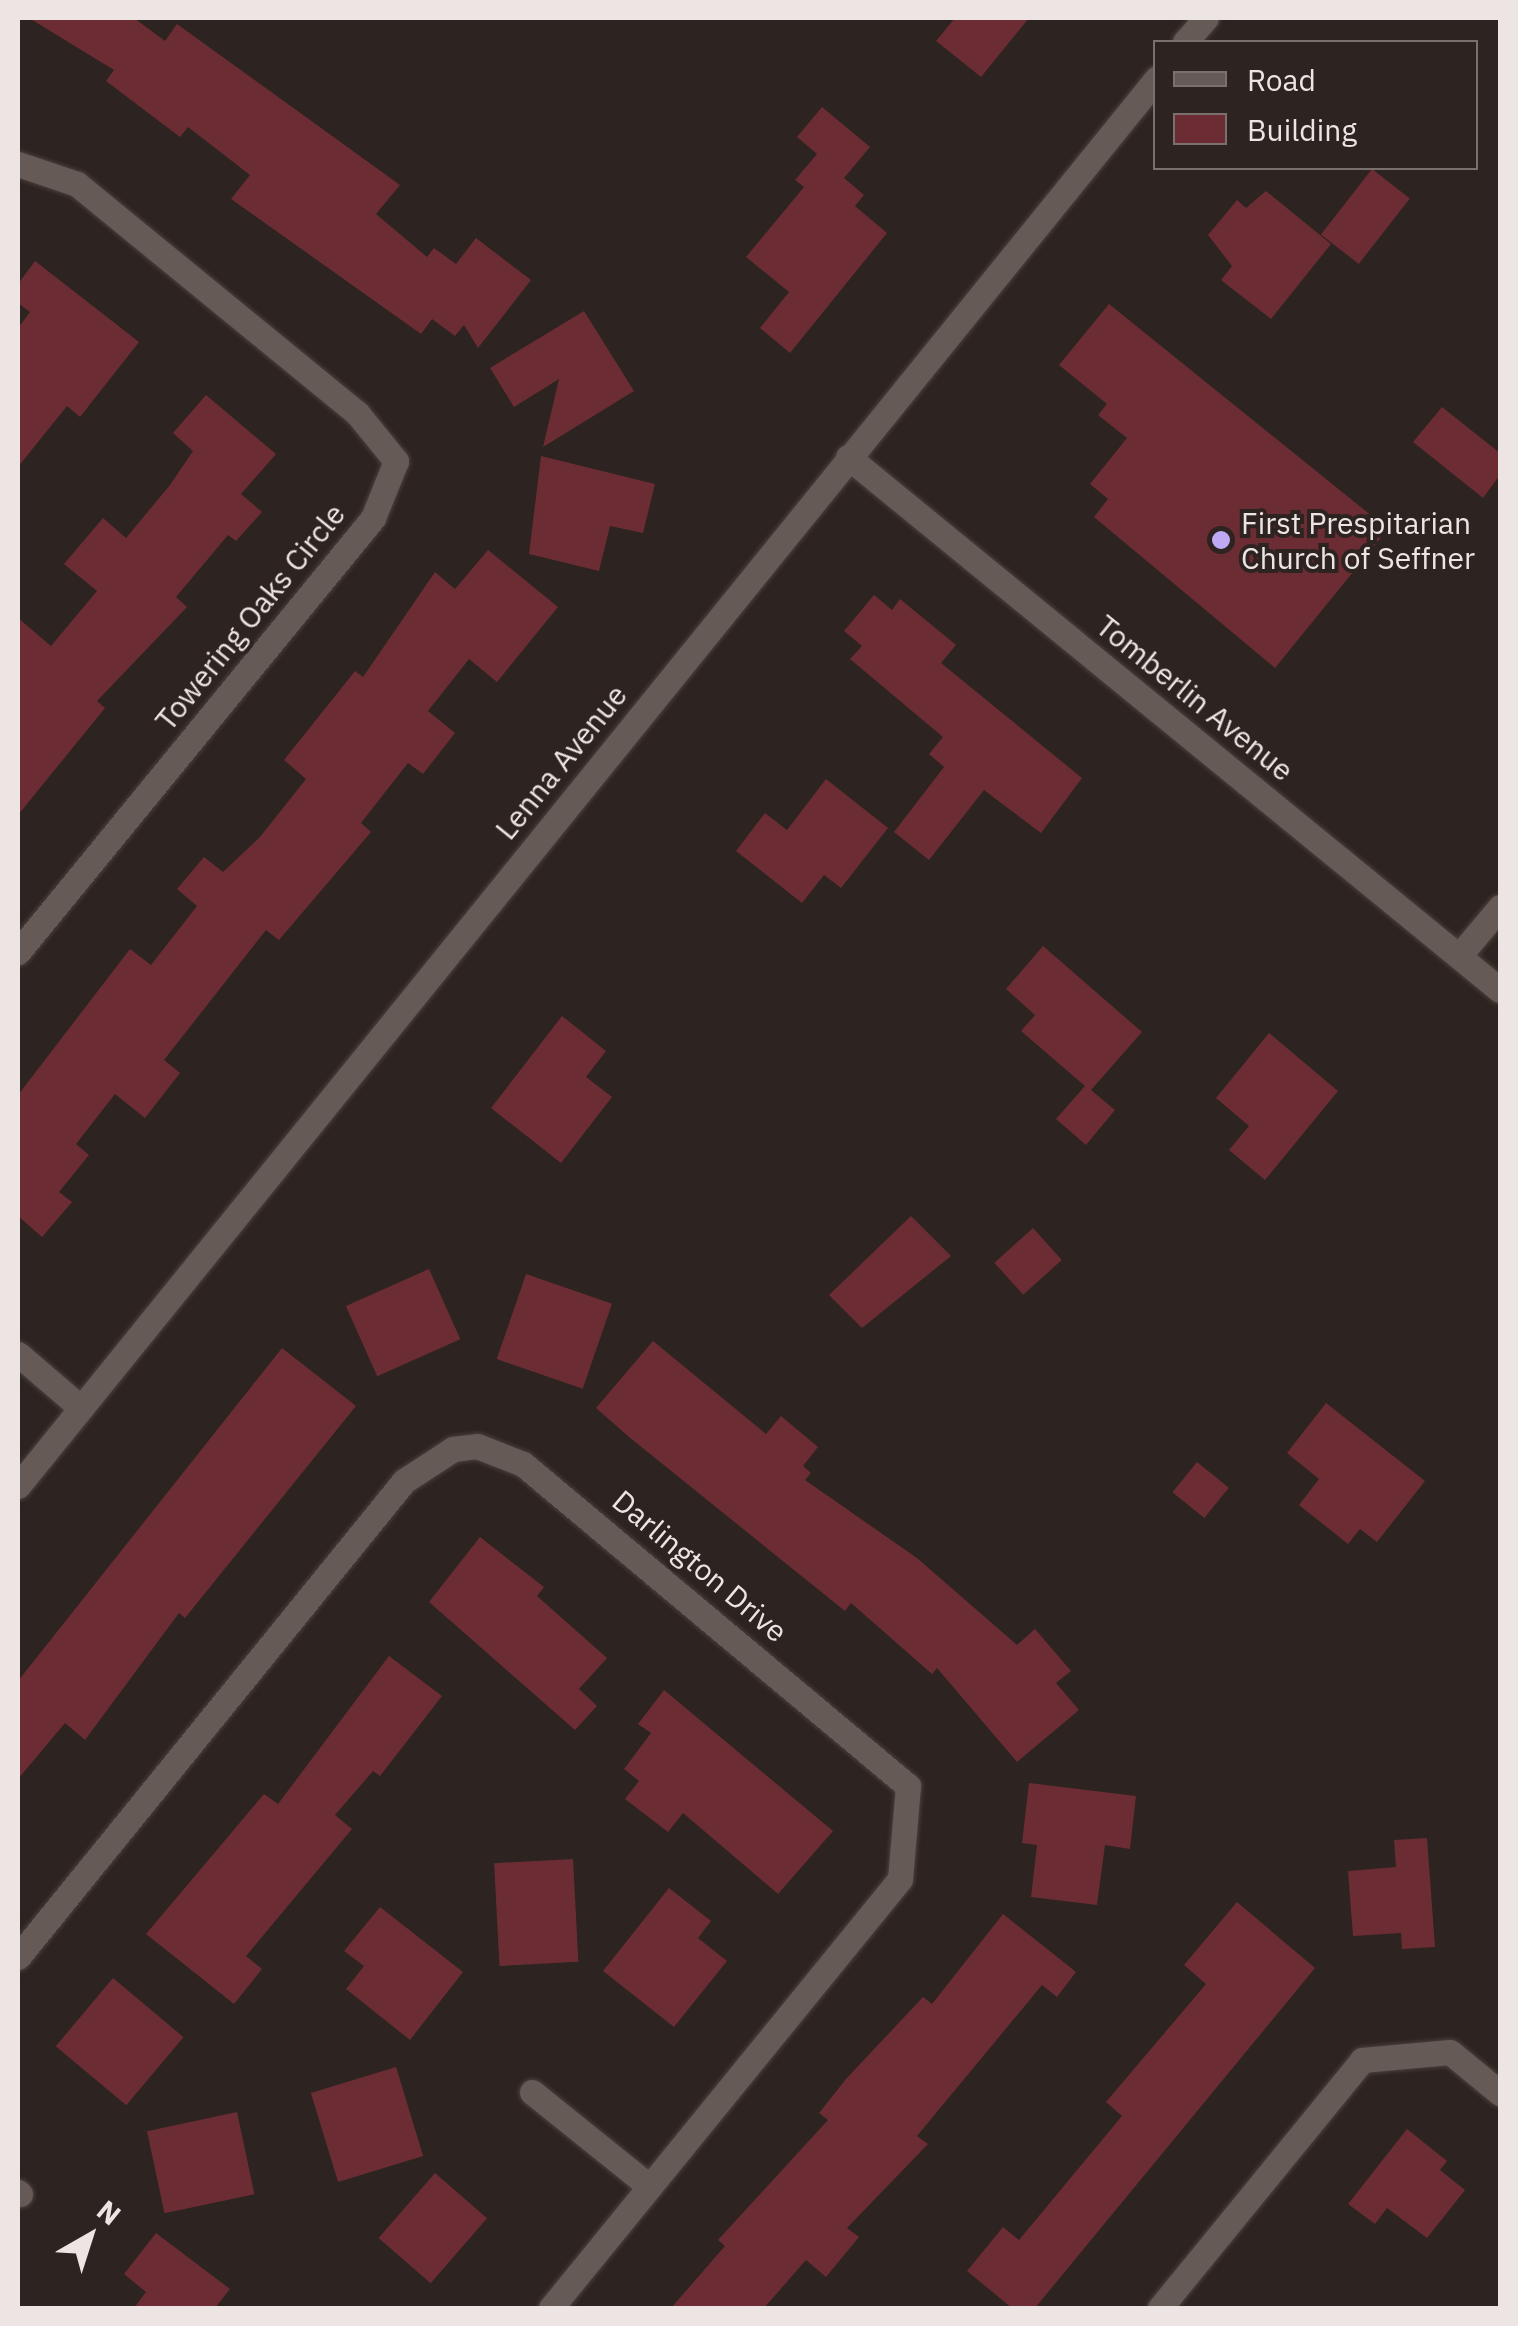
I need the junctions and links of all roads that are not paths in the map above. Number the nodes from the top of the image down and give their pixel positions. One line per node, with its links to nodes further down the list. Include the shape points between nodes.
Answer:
1 (1206, 18): 2 (street)
2 (1188, 40)
3 (1153, 83): 5 (street, Lenna Avenue)
4 (18, 164): 7 (street, Towering Oaks Circle, via 77,184 357,413 396,461 372,518)
5 (848, 457): 8 (street, Tomberlin Avenue); 11 (street, Lenna Avenue)
6 (1500, 907): 8 (street)
7 (18, 952)
8 (1459, 956): 9 (street, Tomberlin Avenue)
9 (1500, 990)
10 (18, 1354): 11 (street)
11 (81, 1408): 12 (street, Lenna Avenue)
12 (18, 1486)
13 (18, 1957): 16 (street, Darlington Drive, via 404,1481 453,1449 501,1452 563,1493 908,1786 900,1878)
14 (532, 2092): 16 (street)
15 (1500, 2093): 18 (street, via 1450,2052 1362,2060)
16 (650, 2187): 17 (street, Darlington Drive)
17 (551, 2308)
18 (1160, 2308)

